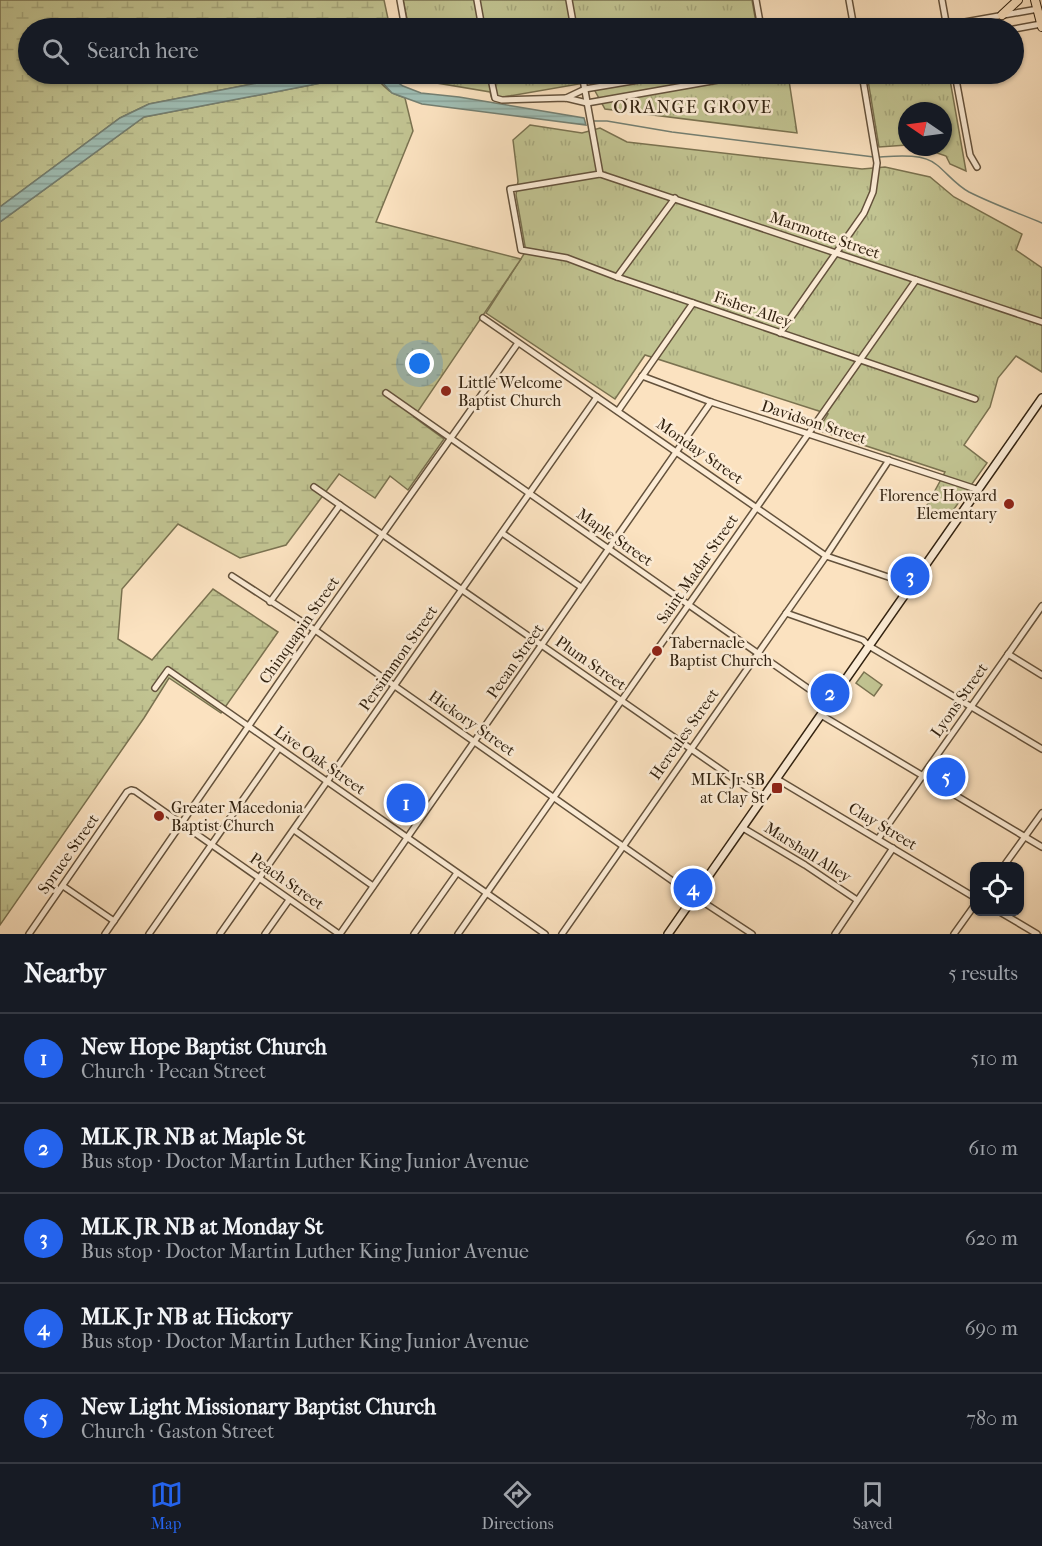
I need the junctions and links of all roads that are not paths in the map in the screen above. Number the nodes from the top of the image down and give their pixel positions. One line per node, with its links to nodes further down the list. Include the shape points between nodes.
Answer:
1 (400, 0): 11 (street)
2 (477, 0): 12 (street)
3 (569, 0): 13 (street)
4 (756, 0): 14 (street)
5 (849, 0): 15 (street)
6 (942, 0): 16 (street)
7 (1018, 0): 10 (main road)
8 (1035, 0): 9 (main road)
9 (1038, 9): 10 (street); 18 (main road)
10 (1002, 15): 17 (street)
11 (403, 18)
12 (480, 18)
13 (572, 18)
14 (759, 18)
15 (852, 18)
16 (945, 18)
17 (988, 18)
18 (1042, 26): 19 (street)
19 (1024, 28)
20 (492, 84): 27 (street, via 495,98 502,100)
21 (584, 84): 26 (street)
22 (615, 84): 26 (street)
23 (695, 84): 28 (street)
24 (864, 84): 32 (street, via 877,177 869,202)
25 (957, 84): 29 (street, via 970,155)
26 (585, 89): 27 (street); 28 (street)
27 (566, 98): 28 (street)
28 (587, 103): 30 (street)
29 (977, 167)
30 (600, 174): 31 (street, Marmotte Street); 33 (street, Fisher Alley, via 510,189 521,250 567,258)
31 (675, 198): 32 (street, Marmotte Street); 33 (street)
32 (836, 253): 34 (street, Marmotte Street); 38 (street)
33 (617, 277): 35 (street, Fisher Alley)
34 (916, 280): 37 (street, Marmotte Street); 40 (street, Saint Madar Street)
35 (693, 303): 38 (street, Fisher Alley); 41 (street)
36 (483, 318): 39 (street, Monday Street)
37 (1042, 322)
38 (780, 333): 40 (street, Fisher Alley)
39 (518, 343): 43 (street, Monday Street); 49 (street, Chinquapin Street)
40 (860, 359): 45 (street, Fisher Alley); 48 (street, Saint Madar Street)
41 (642, 376): 46 (street, Davidson Street); 47 (street)
42 (386, 393): 49 (street, Maple Street)
43 (597, 397): 47 (street, Monday Street); 54 (street, Persimmon Street)
44 (1042, 398): 53 (main road)
45 (975, 399)
46 (711, 402): 48 (street, Davidson Street); 50 (street, Pecan Street)
47 (618, 411): 50 (street, Monday Street)
48 (808, 434): 51 (street, Davidson Street); 56 (street, Saint Madar Street)
49 (450, 438): 54 (street, Maple Street); 58 (street, Chinquapin Street)
50 (677, 451): 56 (street, Monday Street); 59 (street, Pecan Street)
51 (890, 460): 53 (street, Davidson Street); 60 (street, Hercules Street)
52 (314, 487): 55 (street, Plum Street)
53 (979, 490): 62 (main road)
54 (529, 493): 57 (street, Persimmon Street); 59 (street, Maple Street)
55 (340, 505): 58 (street, Plum Street); 65 (street)
56 (757, 508): 60 (street, Monday Street); 66 (street, Saint Madar Street)
57 (501, 533): 63 (street); 64 (street, Persimmon Street)
58 (382, 534): 64 (street, Plum Street); 69 (street, Chinquapin Street)
59 (609, 549): 63 (street, Pecan Street); 66 (street, Maple Street)
60 (826, 556): 62 (street, Monday Street); 68 (street, Hercules Street)
61 (232, 576): 65 (street, Hickory Street)
62 (912, 585): 71 (main road)
63 (581, 587): 70 (street, Pecan Street)
64 (462, 590): 70 (street, Plum Street); 75 (street, Persimmon Street)
65 (270, 602): 69 (street, Hickory Street)
66 (688, 605): 72 (street, Maple Street); 77 (street, Saint Madar Street)
67 (1042, 606): 73 (street, Lyons Street)
68 (786, 613): 71 (street, via 863,640); 72 (street, Hercules Street)
69 (315, 630): 75 (street, Hickory Street); 81 (street, Chinquapin Street)
70 (542, 645): 77 (street, Plum Street); 82 (street, Pecan Street)
71 (869, 646): 78 (main road); 79 (street)
72 (758, 653): 78 (street, Maple Street); 84 (street, Hercules Street)
73 (1008, 654): 74 (street); 79 (street, Lyons Street)
74 (1042, 675)
75 (395, 686): 82 (street, Hickory Street); 88 (street, Persimmon Street)
76 (155, 688): 81 (street, Live Oak Street, via 168,670)
77 (621, 700): 84 (street, Plum Street); 90 (street, Saint Madar Street)
78 (829, 703): 80 (main road)
79 (971, 706): 85 (street); 86 (street, Lyons Street)
80 (821, 715): 86 (street); 87 (main road)
81 (248, 727): 83 (street, Live Oak Street); 93 (street, Chinquapin Street)
82 (475, 742): 90 (street, Hickory Street); 97 (street, Pecan Street)
83 (279, 748): 88 (street, Live Oak Street); 99 (street)
84 (691, 749): 91 (street, Plum Street); 100 (street, Hercules Street)
85 (1042, 749)
86 (922, 776): 96 (street); 98 (street, Lyons Street)
87 (777, 779): 91 (main road); 98 (street, Clay Street)
88 (327, 782): 95 (street, Persimmon Street); 97 (street, Live Oak Street)
89 (131, 790): 93 (street, Peach Street); 106 (street, Spruce Street)
90 (554, 796): 100 (street, Hickory Street); 108 (street, Saint Madar Street)
91 (763, 799): 94 (main road)
92 (1042, 813): 96 (street)
93 (181, 823): 99 (street, Peach Street); 115 (street, Chinquapin Street)
94 (743, 828): 110 (main road); 112 (street, Marshall Alley)
95 (294, 830): 105 (street, Persimmon Street); 107 (street)
96 (1025, 837): 101 (street); 103 (street)
97 (407, 838): 104 (street, Live Oak Street); 107 (street, Pecan Street)
98 (878, 839): 102 (street, Clay Street)
99 (212, 845): 105 (street, Peach Street); 118 (street)
100 (623, 845): 110 (street, Hickory Street); 125 (street, Hercules Street)
101 (1042, 847)
102 (892, 848): 109 (street, Clay Street); 112 (street)
103 (1007, 862)
104 (457, 873): 108 (street, Live Oak Street); 122 (street)
105 (260, 879): 111 (street, Peach Street); 119 (street, Persimmon Street)
106 (63, 886): 115 (street); 116 (street, Spruce Street)
107 (374, 886): 121 (street, Pecan Street)
108 (487, 894): 123 (street, Saint Madar Street); 124 (street, Live Oak Street)
109 (970, 894)
110 (694, 896): 126 (main road); 127 (street, Hickory Street)
111 (289, 900): 120 (street); 121 (street, Peach Street)
112 (857, 900): 128 (street)
113 (970, 913): 129 (street)
114 (1007, 916): 130 (street)
115 (114, 921): 117 (street, Chinquapin Street)
116 (29, 934)
117 (105, 934)
118 (149, 934)
119 (220, 934)
120 (266, 934)
121 (340, 934)
122 (414, 934)
123 (458, 934)
124 (545, 934)
125 (562, 934)
126 (668, 934)
127 (752, 934)
128 (835, 934)
129 (954, 934)
130 (1037, 934)

